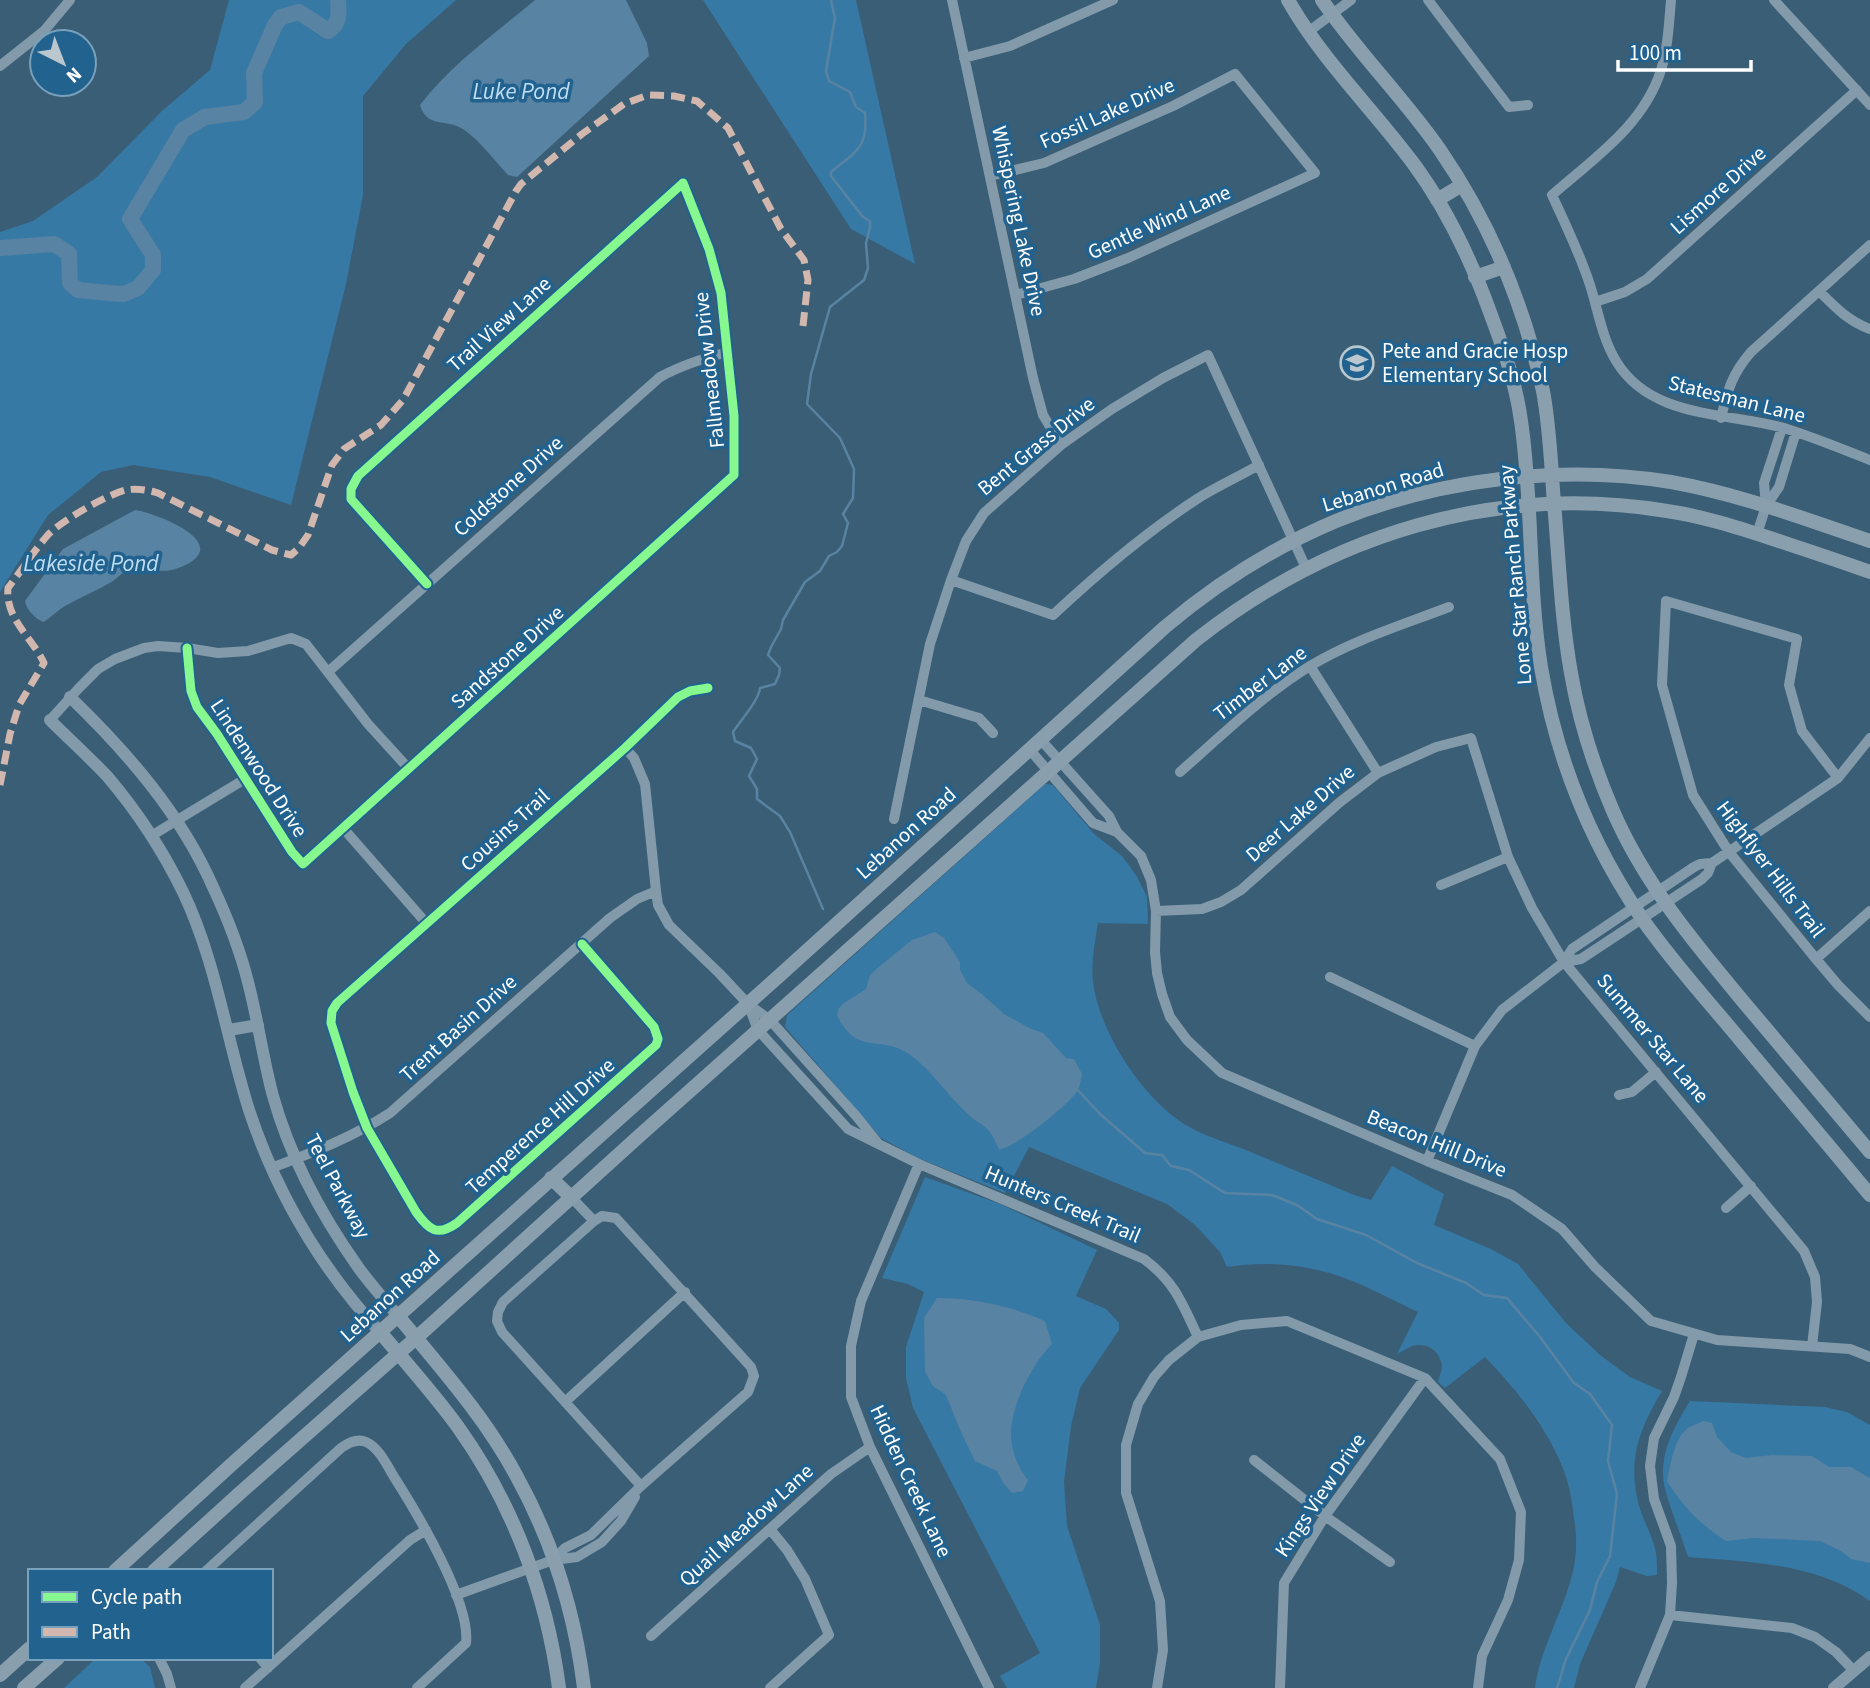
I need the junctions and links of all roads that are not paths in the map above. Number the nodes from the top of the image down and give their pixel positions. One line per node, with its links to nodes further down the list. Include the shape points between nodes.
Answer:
1 (70, 0): 13 (street, via 44,31)
2 (952, 0): 12 (street, Whispering Lake Drive)
3 (1113, 0): 12 (street, via 1010,46)
4 (1288, 0): 11 (main road, Lone Star Ranch Parkway)
5 (1322, 0): 10 (main road)
6 (1351, 0): 10 (street)
7 (1428, 0): 16 (street, via 1509,107)
8 (1671, 0): 27 (street, Statesman Lane, via 1664,58 1648,100 1628,128 1552,195)
9 (1774, 0): 15 (street)
10 (1332, 14): 11 (street); 20 (main road, via 1439,148)
11 (1308, 32): 21 (main road, Lone Star Ranch Parkway)
12 (964, 58): 18 (street, Whispering Lake Drive)
13 (0, 66)
14 (1235, 74): 18 (street, Fossil Lake Drive, via 1044,163); 26 (street, Gentle Wind Lane, via 1315,173 1105,267)
15 (1857, 90): 17 (street); 27 (street, Lismore Drive, via 1647,279)
16 (1528, 105)
17 (1870, 105)
18 (990, 176): 26 (street, Whispering Lake Drive)
19 (683, 183): 29 (street, Fallmeadow Drive, via 721,293); 48 (street, Trail View Lane, via 358,476 351,499)
20 (1462, 184): 21 (main road); 23 (main road)
21 (1437, 200): 24 (main road, Lone Star Ranch Parkway)
22 (1870, 245): 25 (street)
23 (1504, 267): 24 (main road); 37 (main road, via 1543,393)
24 (1475, 277): 38 (main road, Lone Star Ranch Parkway, via 1514,384)
25 (1819, 291): 28 (street, via 1840,312); 30 (street, via 1738,367)
26 (1016, 295): 33 (street, Whispering Lake Drive, via 1043,415)
27 (1595, 302): 30 (street, Statesman Lane, via 1611,352 1635,384 1670,404)
28 (1870, 329)
29 (728, 352): 36 (street, Fallmeadow Drive); 48 (street, Coldstone Drive, via 679,366 660,377)
30 (1721, 418): 31 (street, Statesman Lane)
31 (1782, 428): 32 (street, Statesman Lane); 41 (street, via 1764,483)
32 (1796, 432): 34 (street, Statesman Lane); 41 (street, via 1779,487)
33 (1061, 446): 35 (street, Bent Grass Drive, via 1163,378 1208,355); 47 (street, Bent Grass Drive, via 984,513 966,541)
34 (1870, 460)
35 (1259, 466): 43 (street); 47 (street, via 1198,498 1139,539 1053,615)
36 (734, 475): 63 (street, Sandstone Drive)
37 (1552, 476): 38 (main road, Lebanon Road); 39 (main road); 41 (main road, Lebanon Road, via 1670,482)
38 (1526, 477): 40 (main road, Lone Star Ranch Parkway); 43 (main road, Lebanon Road, via 1397,500)
39 (1554, 503): 40 (main road); 42 (main road, via 1665,510); 79 (main road, via 1567,653 1581,719 1615,815)
40 (1528, 505): 45 (main road, via 1412,527); 82 (main road, Lone Star Ranch Parkway, via 1540,657 1555,733 1588,822)
41 (1766, 506): 42 (street); 44 (main road, Lebanon Road)
42 (1757, 534): 46 (main road)
43 (1293, 541): 45 (street); 60 (main road, Lebanon Road, via 1190,606)
44 (1870, 541)
45 (1306, 568): 62 (main road, via 1242,605 1195,640)
46 (1870, 572)
47 (951, 580): 55 (street, Bent Grass Drive, via 930,644)
48 (427, 584): 52 (street, Coldstone Drive)
49 (1449, 607): 51 (street, Timber Lane, via 1361,640)
50 (187, 648): 52 (street, via 248,651 291,638 306,644); 54 (street, via 144,648 115,659 98,669); 68 (street, Lindenwood Drive, via 197,707)
51 (1310, 666): 65 (street, Timber Lane, via 1260,702); 66 (street)
52 (328, 672): 63 (street)
53 (708, 688): 61 (street, Cousins Trail, via 678,697)
54 (70, 698): 56 (street); 70 (street, Teel Parkway, via 137,768)
55 (919, 700): 57 (street, via 979,718); 69 (street, Bent Grass Drive)
56 (50, 720): 73 (street, via 107,776)
57 (993, 733)
58 (1471, 738): 66 (street, Deer Lake Drive, via 1436,747); 75 (street, Summer Star Lane)
59 (1870, 738): 67 (street)
60 (1035, 745): 62 (street, Beacon Hill Drive); 64 (street, Beacon Hill Drive); 88 (main road, Lebanon Road)
61 (625, 748): 78 (street, Hunters Creek Trail, via 645,784); 83 (street, Cousins Trail)
62 (1060, 762): 64 (main road); 72 (street, Beacon Hill Drive, via 1109,816)
63 (409, 769): 71 (street, Sandstone Drive)
64 (1049, 772): 72 (street, Beacon Hill Drive, via 1093,823); 90 (main road)
65 (1181, 772)
66 (1378, 773): 80 (street, Deer Lake Drive, via 1241,890 1202,909)
67 (1838, 778): 74 (street); 74 (street, Highflyer Hills Trail, via 1802,731 1789,685 1797,639 1666,601 1662,685 1693,795)
68 (245, 779): 70 (street); 76 (street, Lindenwood Drive)
69 (894, 819)
70 (176, 821): 73 (street); 91 (street, Teel Parkway, via 214,888 242,962)
71 (343, 828): 76 (street, Sandstone Drive); 83 (street)
72 (1117, 832): 80 (street, Beacon Hill Drive, via 1141,856)
73 (151, 836): 92 (street, via 196,923)
74 (1729, 852): 79 (street, via 1712,863 1702,879); 85 (street, Highflyer Hills Trail)
75 (1508, 857): 77 (street); 86 (street, Summer Star Lane)
76 (303, 864)
77 (1441, 885)
78 (656, 891): 84 (street, Trent Basin Drive, via 625,907); 88 (street, Hunters Creek Trail, via 669,925)
79 (1661, 896): 82 (street); 99 (main road)
80 (1156, 911): 101 (street, Beacon Hill Drive, via 1155,952 1162,994 1170,1017 1206,1060 1222,1073)
81 (1870, 911): 85 (street)
82 (1638, 912): 86 (street, via 1572,949); 106 (main road, Lone Star Ranch Parkway)
83 (427, 924): 97 (street, Cousins Trail, via 332,1011 331,1023)
84 (582, 944): 97 (street, Trent Basin Drive, via 400,1106); 97 (street, Temperence Hill Drive, via 654,1027 659,1039 457,1223 438,1231 425,1224)
85 (1816, 959): 89 (street, Highflyer Hills Trail)
86 (1564, 962): 94 (street, via 1502,1010); 95 (street, Summer Star Lane)
87 (1330, 977): 94 (street)
88 (748, 1004): 90 (street, Hunters Creek Trail); 93 (street, Hunters Creek Trail); 104 (main road, Lebanon Road)
89 (1870, 1017)
90 (770, 1020): 93 (main road); 98 (street, Hunters Creek Trail)
91 (258, 1025): 92 (street); 100 (street, Teel Parkway, via 274,1097)
92 (229, 1030): 103 (street, via 249,1108)
93 (758, 1030): 98 (street, Hunters Creek Trail, via 848,1129); 107 (main road)
94 (1475, 1046): 101 (street)
95 (1656, 1072): 96 (street, via 1632,1092); 105 (street, Summer Star Lane)
96 (1619, 1095)
97 (367, 1128): 100 (street, Trent Basin Drive)
98 (879, 1145): 102 (street, Hunters Creek Trail)
99 (1870, 1152)
100 (297, 1159): 103 (street, Trent Basin Drive); 111 (street, Teel Parkway, via 339,1240)
101 (1427, 1161): 113 (street, Beacon Hill Drive, via 1531,1206 1562,1229 1651,1321)
102 (919, 1164): 114 (street, Hunters Creek Trail, via 1144,1259 1178,1294); 121 (street, Hidden Creek Lane, via 861,1301 851,1346 851,1396)
103 (271, 1168): 112 (street, via 331,1274)
104 (551, 1178): 107 (main road); 111 (main road, Lebanon Road)
105 (1751, 1186): 108 (street); 116 (street, Summer Star Lane, via 1804,1251 1815,1277)
106 (1870, 1195)
107 (572, 1197): 109 (street); 115 (main road)
108 (1726, 1208)
109 (594, 1221): 110 (street, via 602,1216 616,1218); 120 (street, via 503,1302 498,1312 502,1332)
110 (685, 1292): 120 (street); 125 (street, via 754,1376 748,1392)
111 (398, 1317): 112 (main road, Lebanon Road); 115 (main road, Teel Parkway)
112 (380, 1332): 117 (main road); 123 (main road, Lebanon Road)
113 (1694, 1334): 116 (street, Beacon Hill Drive, via 1717,1340); 137 (street, via 1674,1397 1654,1438 1650,1466 1654,1499 1671,1546)
114 (1198, 1337): 119 (street, via 1241,1325 1287,1321); 155 (street, via 1154,1377 1138,1404 1126,1445 1125,1493 1160,1601 1163,1650)
115 (416, 1339): 117 (main road); 130 (main road, Teel Parkway, via 477,1414 516,1474)
116 (1812, 1346): 118 (street, Beacon Hill Drive, via 1850,1349)
117 (399, 1354): 126 (main road); 132 (main road, via 478,1457)
118 (1870, 1357)
119 (1425, 1378): 127 (street, Kings View Drive); 157 (street, via 1500,1459 1521,1512 1519,1560 1508,1600 1482,1656)
120 (565, 1402): 125 (street)
121 (870, 1447): 128 (street, Quail Meadow Lane, via 831,1474); 147 (street, Hidden Creek Lane)
122 (1254, 1460): 127 (street)
123 (231, 1465): 124 (main road, Lebanon Road); 126 (main road)
124 (218, 1476): 126 (main road); 133 (main road, Lebanon Road)
125 (641, 1486): 130 (street, via 621,1521 602,1542 577,1558)
126 (240, 1493): 134 (main road)
127 (1325, 1516): 131 (street); 156 (street, Kings View Drive, via 1284,1583)
128 (770, 1529): 138 (street, Quail Meadow Lane); 154 (street, via 805,1579 829,1635)
129 (426, 1530): 135 (street, via 382,1458 371,1445 352,1442); 136 (street); 144 (street)
130 (553, 1560): 132 (street); 153 (main road, Teel Parkway, via 569,1608)
131 (1390, 1562)
132 (531, 1567): 136 (street); 152 (main road, via 546,1616)
133 (117, 1569)
134 (157, 1569)
135 (208, 1569)
136 (456, 1595): 151 (street, via 466,1643)
137 (1670, 1615): 145 (street, via 1792,1628 1815,1637); 158 (street)
138 (651, 1636)
139 (28, 1650): 146 (main road)
140 (1870, 1657): 145 (street)
141 (56, 1660): 148 (main road)
142 (160, 1660): 149 (street)
143 (262, 1660): 144 (street)
144 (268, 1668): 150 (street)
145 (1854, 1671): 159 (street)
146 (0, 1675)
147 (987, 1687)
148 (24, 1688)
149 (171, 1688)
150 (245, 1688)
151 (417, 1688)
152 (559, 1688)
153 (584, 1688)
154 (770, 1688)
155 (1157, 1688)
156 (1280, 1688)
157 (1478, 1688)
158 (1640, 1688)
159 (1834, 1688)

